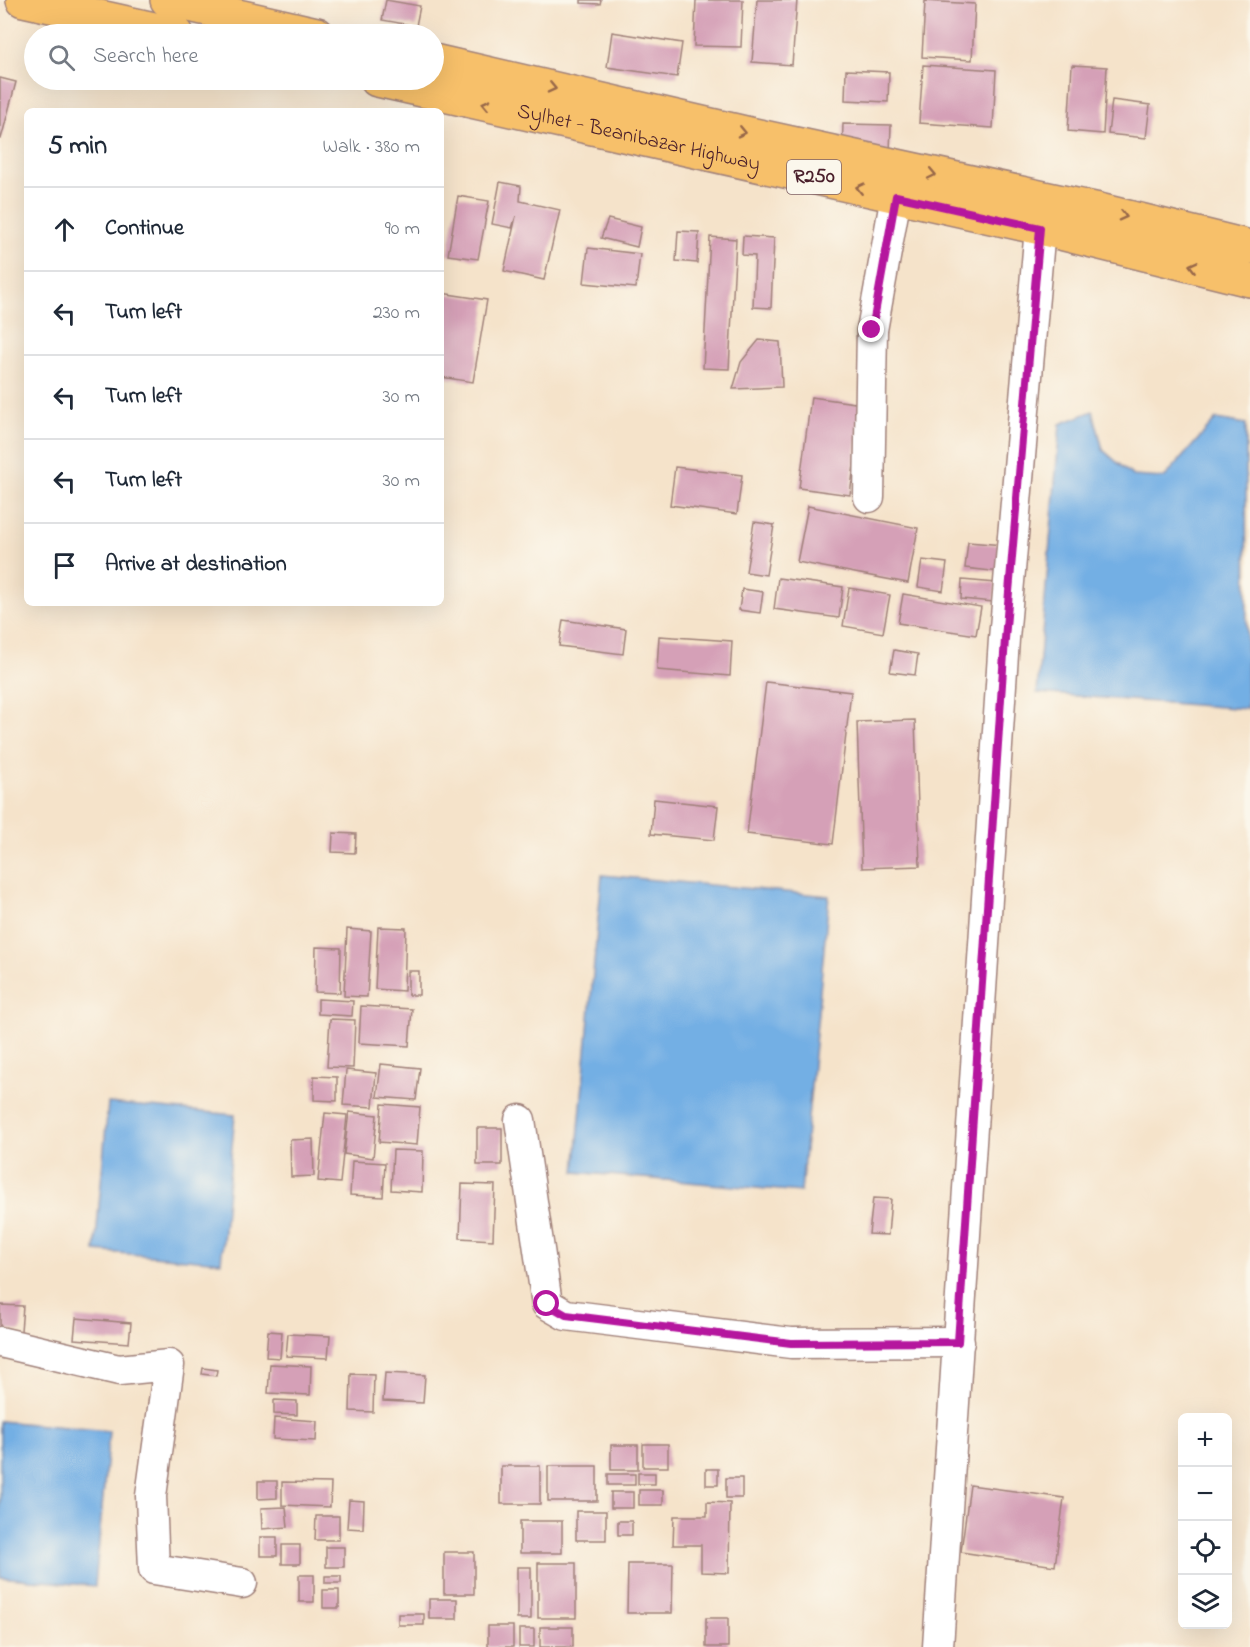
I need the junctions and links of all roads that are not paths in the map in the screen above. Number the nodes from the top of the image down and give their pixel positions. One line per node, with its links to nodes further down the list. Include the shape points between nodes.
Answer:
1 (23, 0): 3 (main road)
2 (167, 0): 4 (main road)
3 (132, 24)
4 (273, 24)
5 (444, 63): 9 (main road, Sylhet - Beanibazar Highway / R250, one-way to 9)
6 (422, 90): 7 (main road, Sylhet - Beanibazar Highway / R250, one-way to 6)
7 (896, 196): 8 (main road, Sylhet - Beanibazar Highway / R250); 11 (street, via 872,330)
8 (1040, 228): 10 (main road, Sylhet - Beanibazar Highway / R250, one-way to 8); 14 (street, via 1004,651)
9 (1250, 247)
10 (1250, 280)
11 (869, 497)
12 (520, 1120): 14 (street, via 547,1304 566,1315 791,1343)
13 (0, 1342): 15 (street, via 119,1370 169,1365 151,1496 154,1569)
14 (958, 1342): 16 (street)
15 (242, 1583)
16 (938, 1647)

